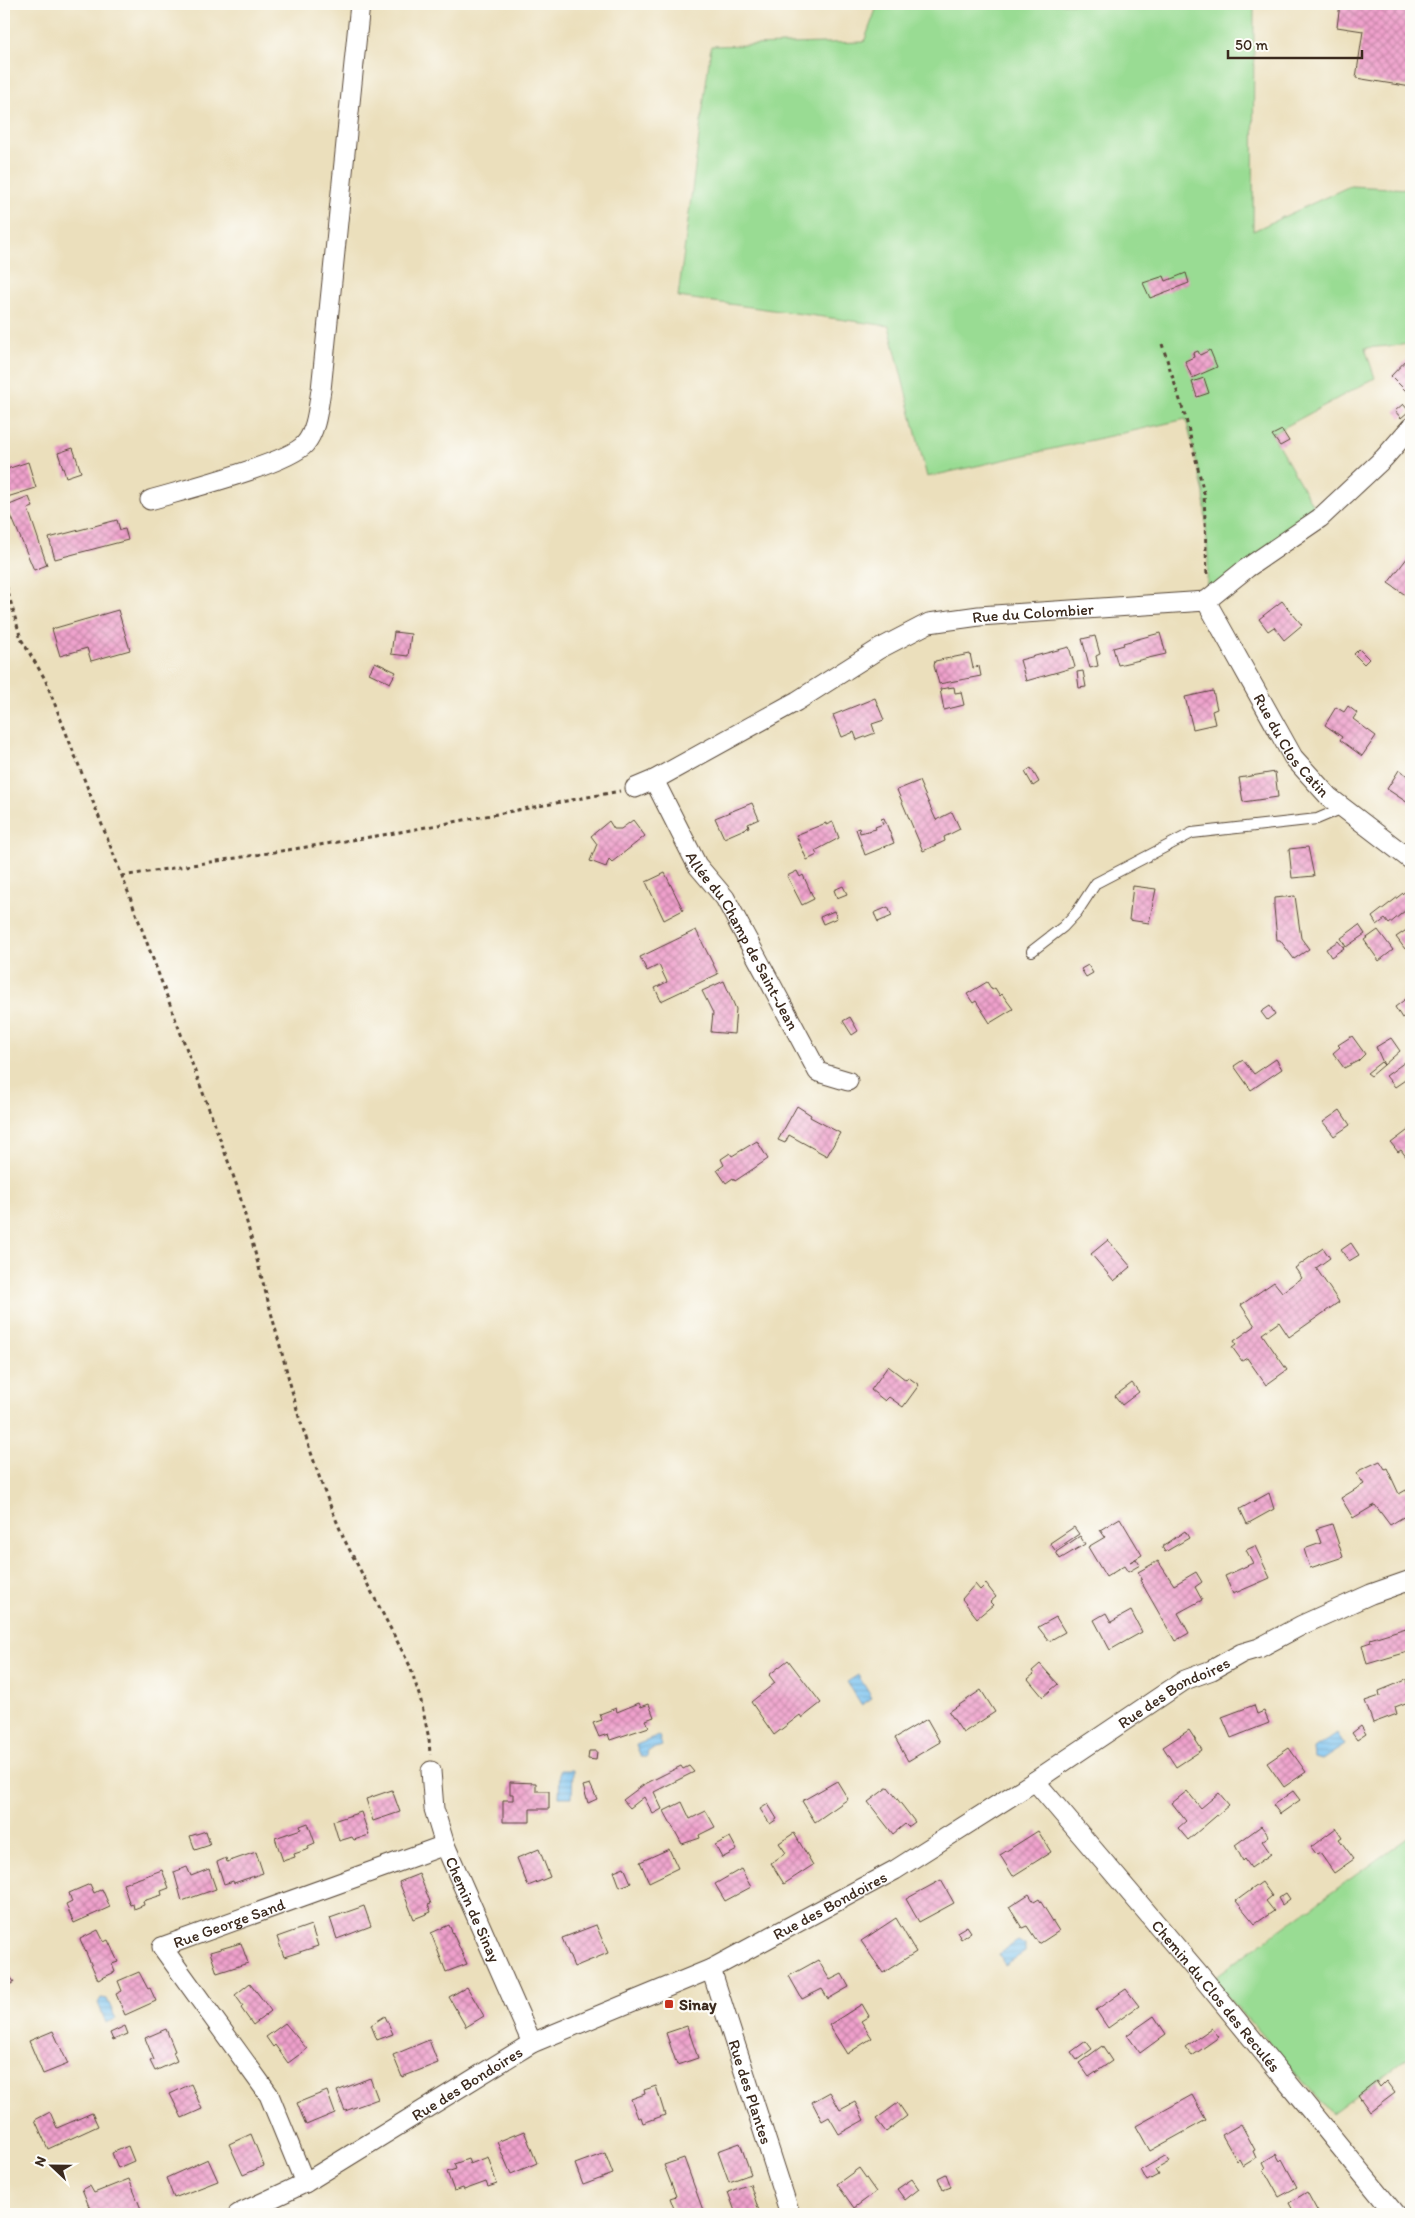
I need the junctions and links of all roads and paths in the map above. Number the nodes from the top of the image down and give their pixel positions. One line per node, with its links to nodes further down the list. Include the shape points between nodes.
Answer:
1 (360, 4): 4 (street, via 316,420 306,444 276,461)
2 (1162, 344): 6 (path, via 1186,419 1204,493 1208,560)
3 (1411, 427): 6 (street, via 1384,458 1320,518)
4 (150, 500)
5 (4, 578): 11 (path, via 21,639 45,679)
6 (1206, 600): 7 (street, Rue du Colombier, via 979,616 929,623 879,648 797,701); 9 (street, Rue du Clos Catin, via 1293,756 1329,797)
7 (654, 780): 8 (street, Rue du Colombier); 13 (street, Allée du Champ de Saint-Jean, via 697,865 724,898 818,1072)
8 (635, 788): 11 (path, via 389,834)
9 (1344, 808): 10 (street, Rue du Clos Catin); 12 (lane, via 1317,819 1192,833 1096,883 1063,927)
10 (1411, 860)
11 (122, 876): 15 (path, via 238,1189 299,1417 323,1488 344,1539 410,1666 429,1739)
12 (1032, 951)
13 (848, 1081)
14 (1411, 1580): 16 (street, Rue des Bondoires, via 1362,1598 1185,1680)
15 (430, 1771): 17 (street, Chemin de Sinay, via 434,1809)
16 (1035, 1781): 18 (street, Rue des Bondoires, via 895,1870); 23 (street, Chemin du Clos des Reculés, via 1201,1976)
17 (446, 1845): 19 (street, Chemin de Sinay); 20 (street, Rue George Sand, via 162,1947 268,2095)
18 (711, 1969): 19 (street, Rue des Bondoires); 22 (street, Rue des Plantes)
19 (532, 2044): 20 (street, Rue des Bondoires)
20 (305, 2183): 21 (street, Rue des Bondoires)
21 (238, 2214)
22 (790, 2214)
23 (1395, 2214)

